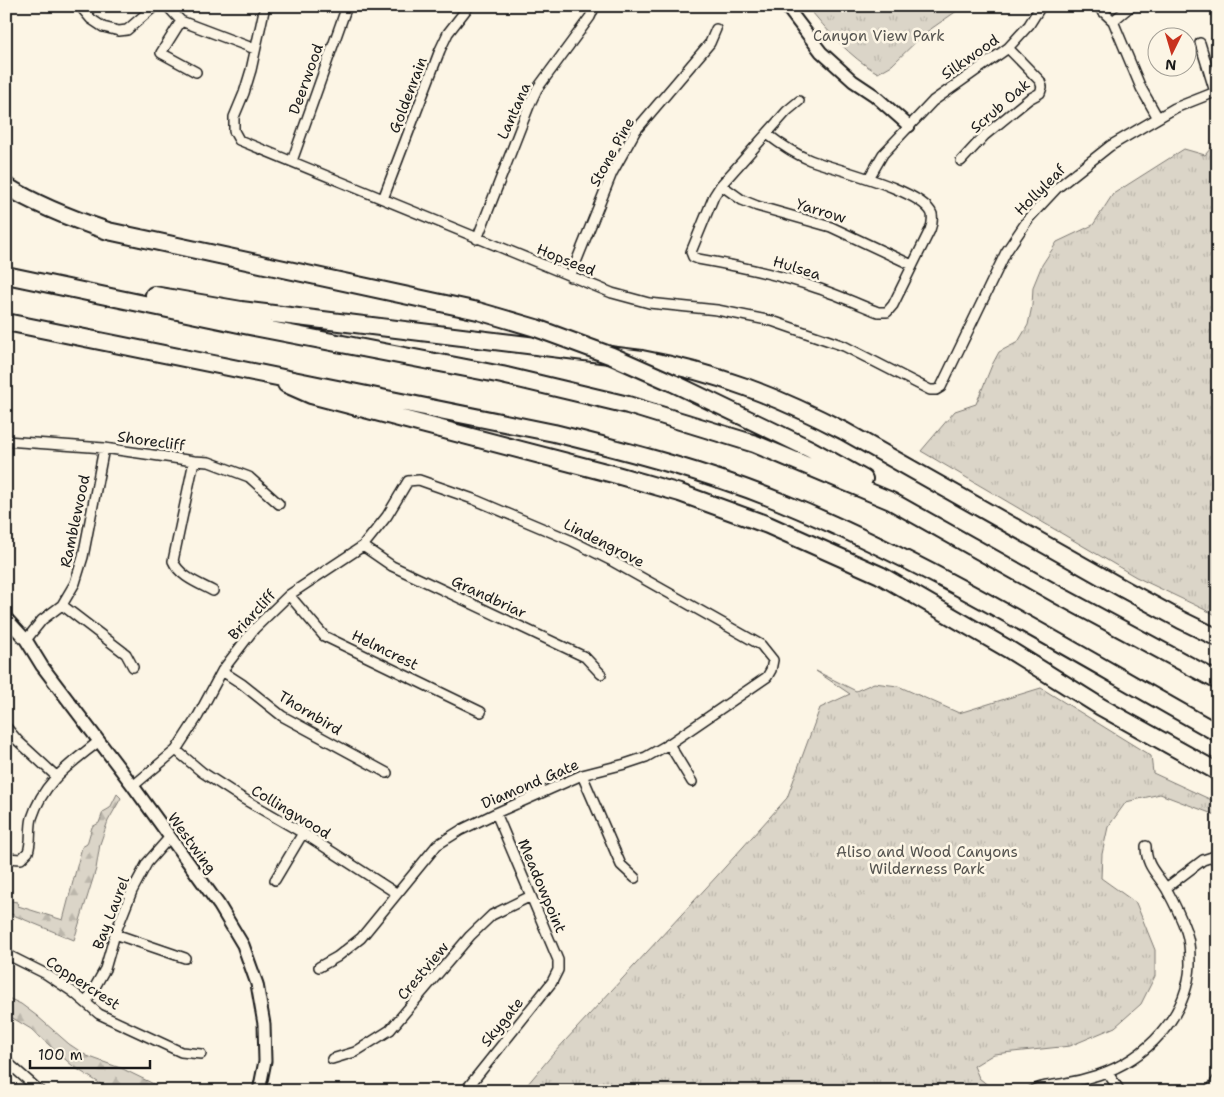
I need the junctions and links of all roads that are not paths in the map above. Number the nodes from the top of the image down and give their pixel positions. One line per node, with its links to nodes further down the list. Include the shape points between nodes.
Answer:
1 (80, 6): 2 (street, via 103,27 119,31 128,30)
2 (155, 6)
3 (168, 6): 12 (street)
4 (265, 6): 17 (street)
5 (347, 6): 25 (street, Deerwood)
6 (469, 6): 29 (street, Goldenrain, via 448,33 440,50)
7 (596, 6): 30 (street, Lantana, via 537,89)
8 (786, 6): 22 (street, via 821,52)
9 (1041, 6): 16 (street, Silkwood)
10 (1097, 6): 13 (street)
11 (1131, 6): 13 (street)
12 (181, 21): 17 (street); 18 (street, via 161,53)
13 (1113, 21): 21 (street, via 1141,88)
14 (716, 30): 34 (street, Stone Pine, via 710,43 636,130 612,173)
15 (1200, 44): 19 (street)
16 (1008, 48): 22 (street, Silkwood, via 933,100); 24 (street, Scrub Oak, via 1040,80 1040,92 986,134)
17 (255, 49): 25 (street, Hopseed, via 252,70 234,117 234,131 240,140)
18 (196, 72)
19 (1216, 92): 21 (street, Hollyleaf)
20 (799, 101): 23 (street)
21 (1158, 118): 37 (street, Hollyleaf, via 1110,146 1057,188 1029,218 1006,252 941,387 930,390)
22 (909, 126): 26 (street, Silkwood, via 883,154)
23 (767, 134): 26 (street, via 809,160); 27 (street)
24 (961, 161)
25 (292, 162): 29 (street, Hopseed)
26 (869, 178): 31 (street, via 918,200 932,215 930,230)
27 (721, 185): 31 (street, Yarrow, via 742,200 832,227); 31 (street, Hulsea, via 691,252 693,257 818,288 878,312 887,312 893,305)
28 (6, 186): 42 (highway, bridge, via 65,217 108,231 478,311 536,328 612,356 810,449 861,477)
29 (383, 199): 30 (street, Hopseed)
30 (477, 239): 34 (street, Hopseed)
31 (912, 265)
32 (6, 271): 49 (highway, via 241,310 642,359 700,371 798,407 1172,616)
33 (6, 275): 42 (highway, via 502,375 628,405 755,444)
34 (570, 277): 37 (street, Hopseed, via 649,303 717,310 772,321 844,346)
35 (6, 322): 36 (highway)
36 (257, 371): 58 (highway, via 588,441 701,473 781,502 945,580); 62 (highway, via 311,395 680,493 768,525 880,575)
37 (901, 375)
38 (6, 441): 39 (street, Shorecliff)
39 (104, 448): 40 (street, Shorecliff); 47 (street, Ramblewood, via 83,557 75,583)
40 (194, 461): 43 (street, Shorecliff, via 209,462 249,477); 45 (street, via 174,561 183,575)
41 (408, 481): 44 (street, Briarcliff, via 388,516); 51 (street, Lindengrove, via 420,480 570,540 762,645)
42 (891, 500): 55 (highway)
43 (279, 504)
44 (363, 546): 46 (street, Briarcliff); 54 (street, Grandbriar, via 392,566 585,658)
45 (213, 591)
46 (289, 595): 53 (street, Briarcliff, via 254,629); 56 (street, Helmcrest, via 324,636)
47 (62, 605): 50 (street, Ramblewood, via 42,620); 52 (street, via 126,654)
48 (6, 618): 50 (street, Westwing)
49 (1218, 638)
50 (26, 640): 59 (street, Westwing)
51 (773, 660): 60 (street, Diamond Gate, via 766,677)
52 (132, 667)
53 (222, 672): 61 (street, Briarcliff); 63 (street, Thornbird, via 282,716)
54 (601, 674)
55 (1218, 681)
56 (481, 712)
57 (6, 726): 65 (street)
58 (1218, 733)
59 (99, 741): 65 (street); 67 (street, Westwing)
60 (669, 744): 64 (street, Diamond Gate, via 646,757); 66 (street)
61 (176, 750): 67 (street, Briarcliff); 69 (street, Collingwood, via 202,772)
62 (1218, 772)
63 (388, 773)
64 (582, 775): 68 (street, Diamond Gate); 74 (street, via 621,865)
65 (56, 776): 73 (street, via 34,815 28,852 21,859)
66 (692, 782)
67 (133, 786): 70 (street, Westwing)
68 (496, 813): 77 (street, Diamond Gate, via 437,845); 78 (street, Meadowpoint)
69 (303, 833): 75 (street); 77 (street, Collingwood)
70 (169, 838): 79 (street, Bay Laurel, via 147,863 132,890); 91 (street, Westwing, via 218,905 243,945 252,968 264,1024 264,1061)
71 (1146, 846): 76 (street, via 1150,866)
72 (1218, 855): 76 (street, via 1203,860)
73 (6, 858)
74 (635, 878)
75 (275, 880)
76 (1166, 888): 88 (street, via 1188,938 1190,954 1185,993 1176,1014 1160,1036 1140,1053)
77 (396, 893): 82 (street, Diamond Gate, via 361,938)
78 (531, 896): 83 (street, Meadowpoint, via 558,960); 86 (street, Crestview, via 492,915 470,936 390,1030 354,1052)
79 (115, 934): 81 (street); 84 (street, Bay Laurel, via 105,970)
80 (6, 954): 84 (street, Coppercrest, via 46,974)
81 (185, 958)
82 (319, 967)
83 (558, 970): 92 (street, Skygate, via 552,982)
84 (86, 1003): 85 (street, Coppercrest, via 99,1014 181,1052)
85 (202, 1054)
86 (332, 1059)
87 (6, 1061): 90 (street)
88 (1107, 1072): 93 (street); 94 (street)
89 (1218, 1079): 95 (street)
90 (40, 1091)
91 (259, 1091)
92 (465, 1091)
93 (1032, 1091)
94 (1120, 1091)
95 (1210, 1091)

